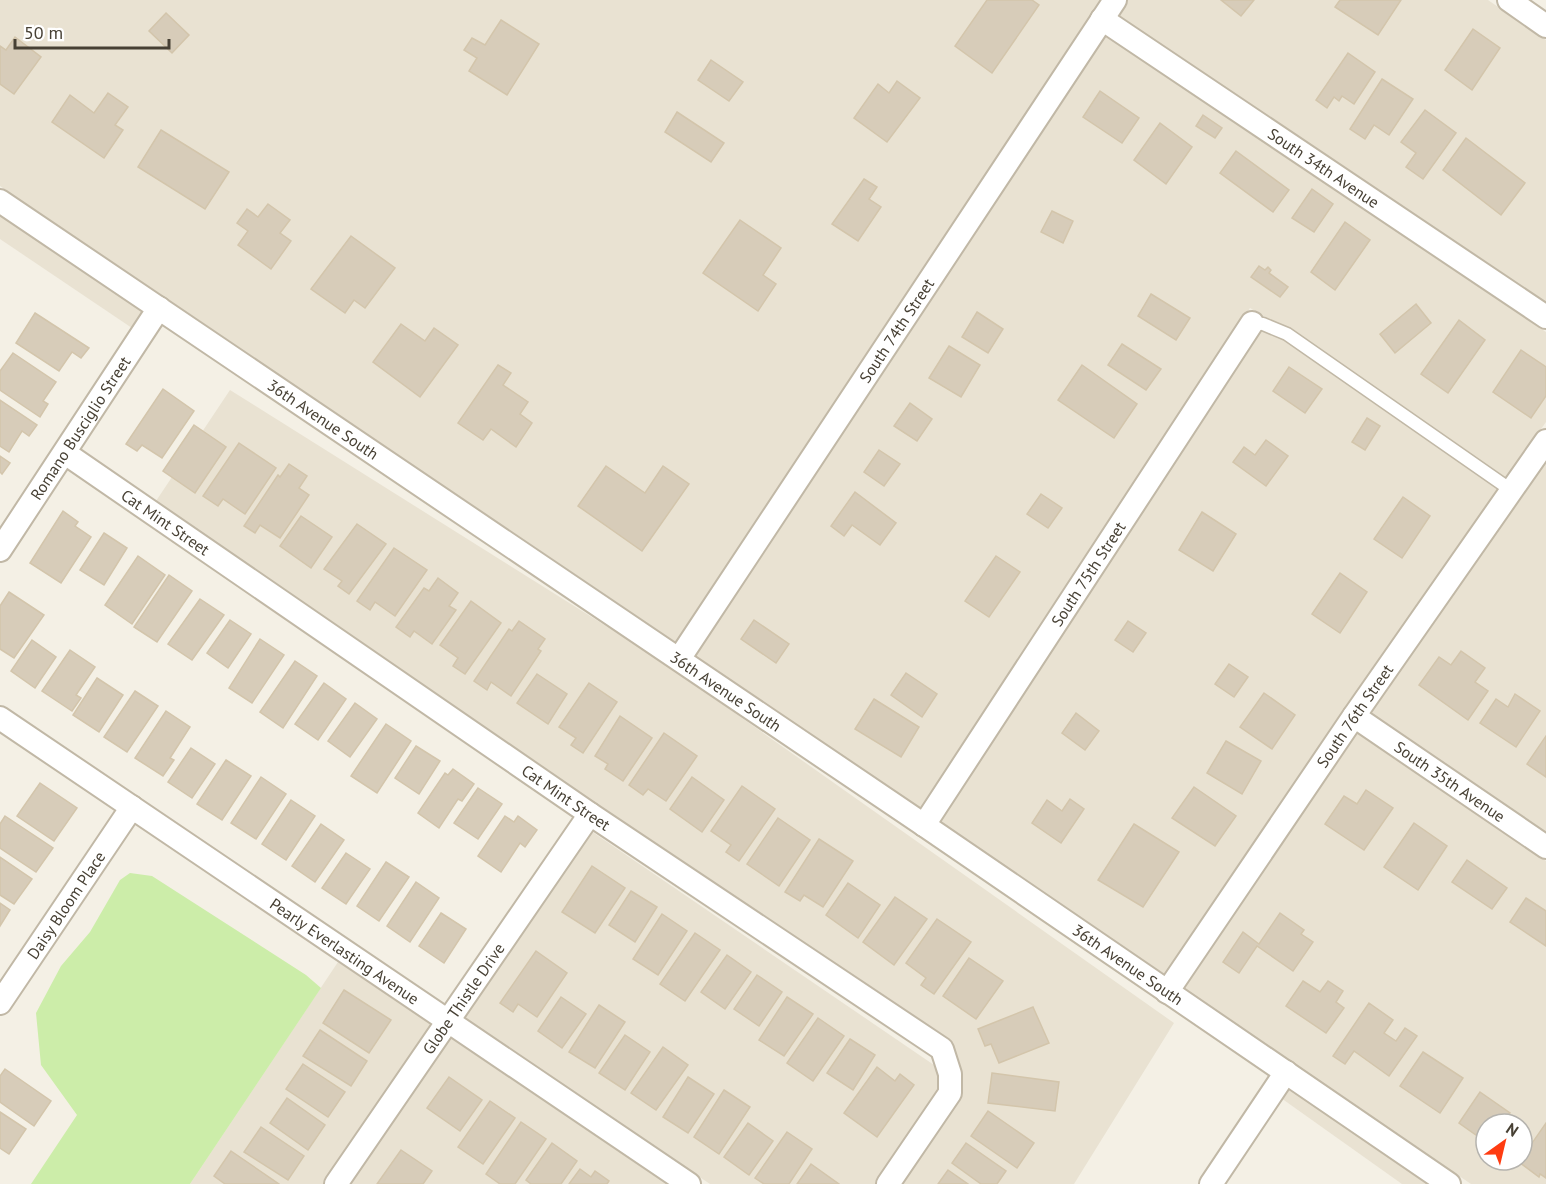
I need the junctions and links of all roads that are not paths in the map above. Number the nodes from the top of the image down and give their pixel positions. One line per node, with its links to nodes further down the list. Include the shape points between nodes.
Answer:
1 (1115, 0): 3 (street, South 74th Street)
2 (1509, 0): 4 (street)
3 (1102, 19): 7 (street, South 34th Avenue); 13 (street, South 74th Street)
4 (1546, 26)
5 (0, 201): 6 (street, 36th Avenue South)
6 (159, 308): 10 (street, Romano Busciglio Street); 13 (street, 36th Avenue South)
7 (1546, 317)
8 (1252, 323): 11 (lane, via 1287,334); 18 (street, South 75th Street)
9 (1546, 441): 11 (street, South 76th Street)
10 (65, 453): 12 (street, Romano Busciglio Street); 17 (street, Cat Mint Street)
11 (1511, 490): 14 (street, South 76th Street)
12 (0, 550)
13 (679, 659): 18 (street, 36th Avenue South)
14 (1354, 716): 19 (street, South 35th Avenue); 20 (street, South 76th Street)
15 (0, 718): 16 (street, Pearly Everlasting Avenue)
16 (132, 807): 21 (street, Daisy Bloom Place); 22 (street, Pearly Everlasting Avenue)
17 (590, 814): 22 (street, Globe Thistle Drive); 26 (street, Cat Mint Street, via 942,1049 950,1074 950,1093)
18 (924, 825): 20 (street, 36th Avenue South)
19 (1546, 847)
20 (1167, 992): 23 (street, 36th Avenue South)
21 (0, 1003)
22 (447, 1021): 24 (street, Globe Thistle Drive); 25 (street, Pearly Everlasting Avenue)
23 (1286, 1072): 27 (street); 28 (street, 36th Avenue South)
24 (336, 1184)
25 (689, 1184)
26 (888, 1184)
27 (1211, 1184)
28 (1449, 1184)

